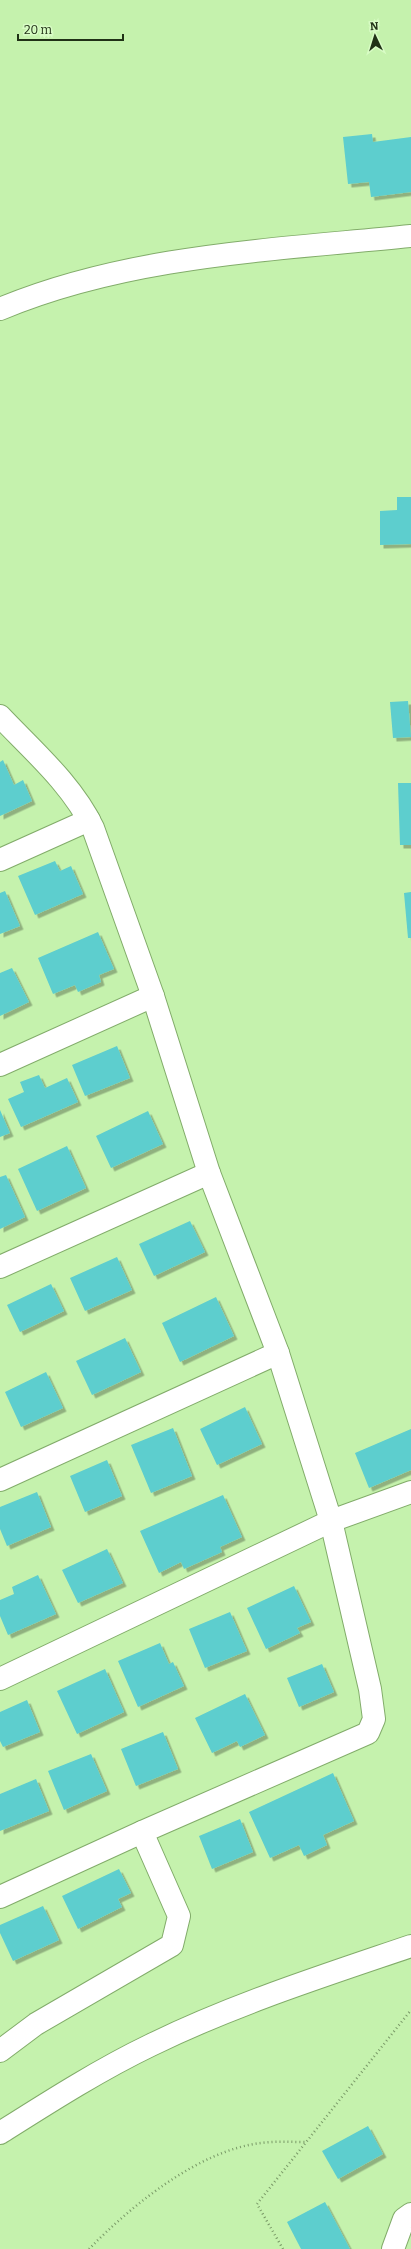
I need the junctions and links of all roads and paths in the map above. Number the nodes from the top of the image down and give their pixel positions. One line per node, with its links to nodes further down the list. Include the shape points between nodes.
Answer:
1 (411, 236): 2 (street, via 228,255 121,271 74,283)
2 (0, 308)
3 (0, 716): 4 (street, via 62,782)
4 (89, 820): 5 (street); 6 (street)
5 (0, 860)
6 (153, 996): 7 (street); 8 (street)
7 (0, 1065)
8 (210, 1173): 9 (street); 10 (street)
9 (0, 1267)
10 (278, 1353): 11 (street); 13 (street)
11 (0, 1480)
12 (411, 1492): 13 (street)
13 (331, 1521): 14 (street); 15 (street, via 370,1689 374,1719 368,1733)
14 (0, 1679)
15 (142, 1832): 16 (street); 19 (street, via 179,1916 172,1945 36,2024)
16 (0, 1897)
17 (411, 1946): 20 (street, via 274,1992 152,2045 61,2094)
18 (411, 2010): 21 (path)
19 (0, 2051)
20 (0, 2133)
21 (307, 2142): 23 (path, via 260,2143 216,2155 138,2204); 24 (path, via 257,2204)
22 (411, 2214): 25 (street, via 404,2219)
23 (89, 2249)
24 (283, 2249)
25 (393, 2249)

